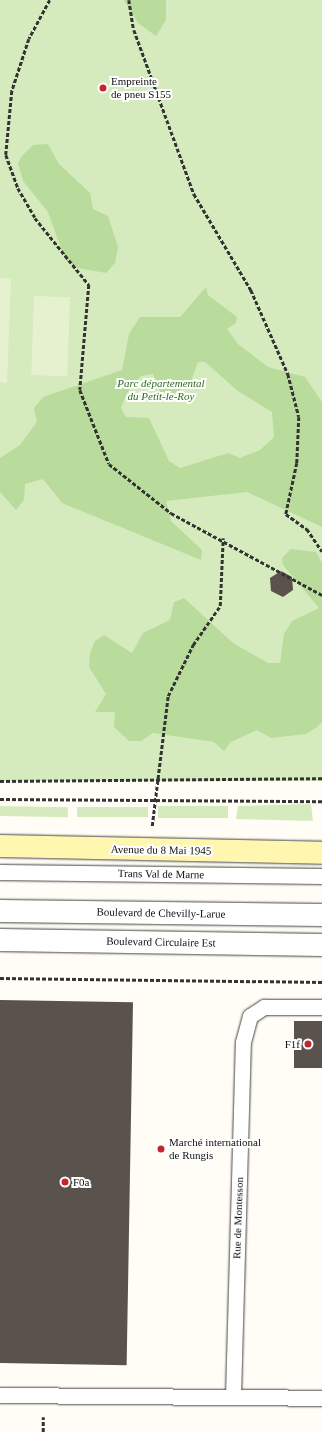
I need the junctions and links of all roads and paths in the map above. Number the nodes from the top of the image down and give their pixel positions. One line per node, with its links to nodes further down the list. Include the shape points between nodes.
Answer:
1 (50, 0): 3 (path, via 29,39 12,91 6,155 18,188 36,218 89,285 80,390 109,464 171,513)
2 (129, 0): 4 (path, via 134,30 194,194 251,290 288,374 299,417 297,463 286,514 307,529)
3 (223, 538): 5 (path); 8 (path, via 220,606 193,645 168,696)
4 (322, 551)
5 (322, 595)
6 (322, 778): 8 (path)
7 (0, 781): 8 (path)
8 (156, 781): 11 (path)
9 (322, 797): 12 (path)
10 (0, 799): 11 (path)
11 (154, 799): 12 (path); 14 (path)
12 (315, 799): 13 (path)
13 (322, 801)
14 (152, 821)
15 (0, 846): 16 (main road, Avenue du 8 Mai 1945)
16 (322, 853)
17 (0, 872): 18 (lane, Trans Val de Marne)
18 (322, 876)
19 (0, 911): 20 (street, Boulevard de Chevilly-Larue)
20 (322, 916)
21 (0, 940): 22 (street, Boulevard Circulaire Est)
22 (322, 945)
23 (0, 978): 24 (path)
24 (322, 982)
25 (322, 1007): 27 (lane, Rue de Montesson, via 264,1007 250,1016 243,1042)
26 (0, 1395): 27 (lane)
27 (232, 1396): 28 (lane)
28 (322, 1398)

